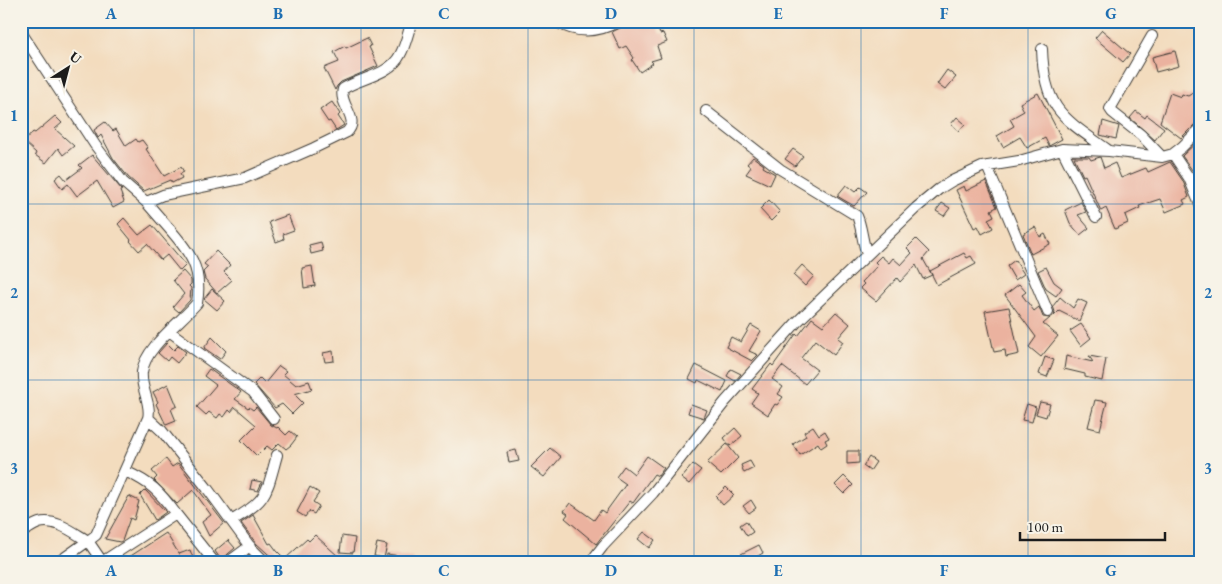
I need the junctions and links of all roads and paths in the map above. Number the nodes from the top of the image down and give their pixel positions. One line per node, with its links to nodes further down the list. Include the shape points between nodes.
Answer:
1 (412, 21): 14 (street, via 400,56 391,65 343,89 342,100 352,122 347,132 244,178 163,195)
2 (555, 21): 3 (street, via 584,30 602,30)
3 (619, 21)
4 (21, 32): 14 (street, via 95,146 123,182)
5 (1152, 36): 12 (street, via 1110,109)
6 (1042, 49): 10 (street, via 1043,71 1055,106 1074,126)
7 (706, 111): 17 (street, via 780,169 857,216)
8 (1201, 128): 11 (street)
9 (1062, 149): 10 (street); 13 (street); 16 (street)
10 (1109, 151): 12 (street)
11 (1173, 154): 12 (street); 15 (street, via 1189,178)
12 (1162, 157)
13 (986, 166): 17 (street, via 939,189); 18 (street)
14 (146, 202): 19 (street, via 184,245 194,262 197,303)
15 (1201, 207)
16 (1096, 217)
17 (867, 254): 34 (street, via 780,340)
18 (1048, 312)
19 (169, 331): 20 (street, via 147,356 142,372 150,412); 21 (street, via 253,392)
20 (148, 418): 23 (street); 25 (street)
21 (274, 419)
22 (277, 455): 25 (street, via 264,496 251,510)
23 (126, 471): 24 (street, via 154,487); 27 (street, via 96,536)
24 (176, 514): 29 (street); 31 (street)
25 (231, 521): 28 (street)
26 (21, 534): 27 (street, via 35,524 46,522)
27 (88, 541): 29 (street); 30 (street)
28 (250, 546): 32 (street); 33 (street)
29 (102, 562)
30 (57, 563)
31 (215, 563)
32 (228, 563)
33 (266, 563)
34 (590, 563)

